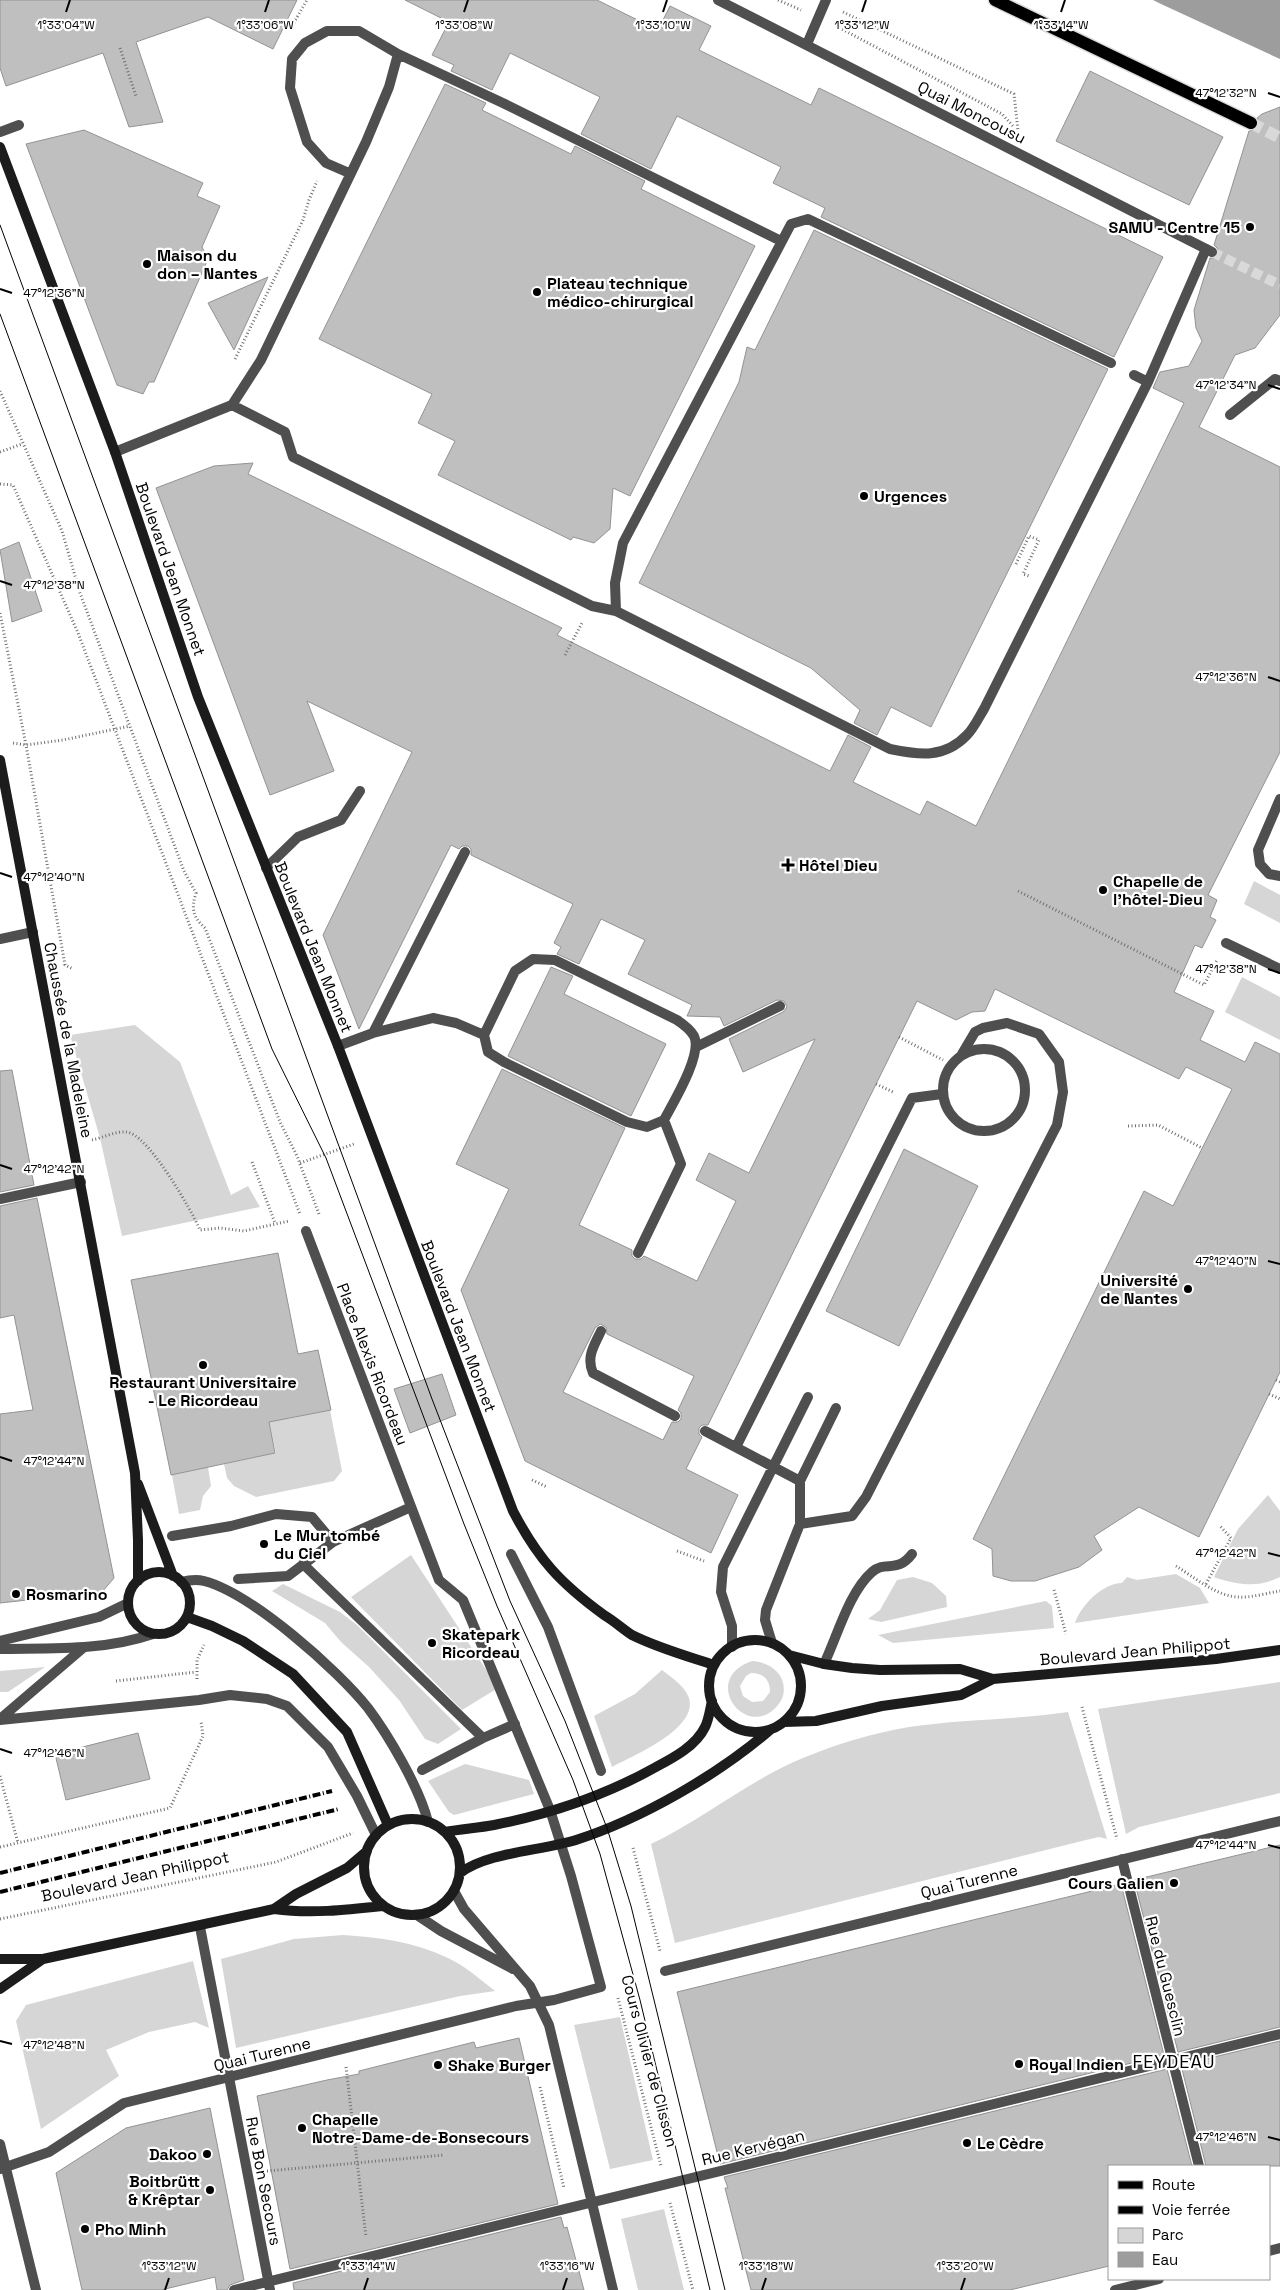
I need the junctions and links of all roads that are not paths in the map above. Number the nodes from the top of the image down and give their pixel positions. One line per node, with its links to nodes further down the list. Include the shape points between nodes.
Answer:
1 (718, 0): 4 (street, Quai Moncousu)
2 (826, 0): 4 (street)
3 (995, 0): 6 (main road)
4 (807, 44): 14 (street, Quai Moncousu, via 1209,251)
5 (398, 54): 10 (street, via 389,87); 10 (street, via 359,31 326,31 305,42 292,58 290,88 307,142 326,163); 11 (street)
6 (1251, 123)
7 (19, 125): 8 (street)
8 (0, 132)
9 (0, 147): 18 (main road, Boulevard Jean Monnet)
10 (349, 173): 16 (street, via 261,360)
11 (781, 241): 12 (street, via 791,224 808,218); 19 (street, via 623,543 615,583)
12 (1111, 364)
13 (1134, 375): 14 (street)
14 (1148, 382): 19 (street, via 984,709 967,735 944,752 917,755 890,749)
15 (1280, 382): 17 (street, via 1275,379)
16 (232, 405): 18 (street); 19 (street, via 285,432 293,456 592,606)
17 (1230, 415)
18 (115, 452): 25 (main road, Boulevard Jean Monnet, via 198,697)
19 (616, 611)
20 (0, 760): 21 (main road, Chaussée de la Madeleine)
21 (3, 787): 27 (main road, Chaussée de la Madeleine)
22 (360, 791): 25 (street, via 341,820 298,837)
23 (1280, 799): 26 (street, via 1258,850 1260,864 1269,874)
24 (465, 852): 32 (street)
25 (266, 868): 34 (main road, Boulevard Jean Monnet)
26 (1280, 876)
27 (33, 932): 28 (street); 39 (main road, Chaussée de la Madeleine)
28 (0, 938)
29 (1226, 943): 30 (street)
30 (1280, 969)
31 (780, 1006): 35 (street)
32 (373, 1033): 33 (street, via 433,1018 456,1023); 34 (street)
33 (484, 1035): 35 (street, via 515,971 532,959 543,959 555,960 677,1020 695,1038); 38 (street, via 488,1052 496,1058 627,1122 647,1127)
34 (338, 1046): 73 (main road, Boulevard Jean Monnet, via 512,1510 529,1542 554,1575 631,1634)
35 (696, 1048): 38 (street, via 695,1058)
36 (962, 1054): 37 (street, via 944,1077); 37 (street, via 978,1049 993,1050 1010,1058 1020,1069 1026,1089 1024,1104 1004,1127 982,1132 968,1129 954,1120); 53 (street, via 976,1032 983,1028 1007,1023 1040,1034 1059,1062 1063,1092 1057,1125 866,1497 852,1516)
37 (942, 1094): 48 (street, via 912,1098)
38 (664, 1120): 42 (street, via 681,1164)
39 (81, 1182): 40 (street); 50 (main road, Chaussée de la Madeleine)
40 (0, 1199)
41 (306, 1231): 52 (street, Place Alexis Ricordeau)
42 (638, 1253)
43 (601, 1331): 46 (street, via 590,1354 593,1373)
44 (808, 1397): 49 (street)
45 (836, 1408): 51 (street)
46 (675, 1416)
47 (705, 1431): 48 (street)
48 (736, 1447): 49 (street)
49 (773, 1466): 51 (street); 67 (street, via 723,1567 721,1592 732,1626)
50 (135, 1473): 59 (main road, Chaussée de la Madeleine); 61 (main road, Chaussée de la Madeleine)
51 (800, 1481): 53 (street)
52 (411, 1507): 55 (street); 78 (street, Place Alexis Ricordeau, via 439,1580 463,1600)
53 (800, 1524): 66 (street, via 766,1610 765,1620)
54 (172, 1536): 55 (street, via 276,1514 312,1517)
55 (333, 1542): 58 (street)
56 (511, 1554): 82 (street, via 548,1627)
57 (912, 1554): 72 (street, via 902,1564 871,1573 855,1596)
58 (303, 1564): 60 (street, via 288,1576); 80 (street)
59 (177, 1579): 61 (main road, via 154,1573); 63 (main road, via 190,1599); 85 (street, via 204,1581 240,1596 285,1630 349,1687 386,1735 424,1802)
60 (238, 1579)
61 (138, 1582): 62 (main road)
62 (128, 1603): 64 (main road, via 137,1625); 65 (street, via 99,1617)
63 (187, 1617): 64 (main road, via 175,1630); 86 (main road, via 243,1641 293,1674 347,1732)
64 (153, 1634): 68 (street, via 102,1647)
65 (0, 1641)
66 (772, 1643): 67 (main road, via 751,1640); 71 (main road)
67 (732, 1647): 73 (main road)
68 (83, 1648): 69 (street); 76 (street)
69 (0, 1649)
70 (1280, 1650): 74 (main road, Boulevard Jean Philippot, via 1216,1659)
71 (790, 1655): 72 (main road, Boulevard Jean Philippot); 77 (main road, via 800,1674 802,1690 797,1705)
72 (824, 1664): 74 (main road, Boulevard Jean Philippot, via 880,1670 960,1670)
73 (714, 1665): 75 (main road, via 710,1680)
74 (993, 1679): 77 (main road, Boulevard Jean Philippot, via 961,1695 882,1706 816,1721)
75 (712, 1701): 79 (main road, via 723,1720 737,1728 753,1732); 83 (main road, via 706,1726 696,1740 674,1758 608,1791)
76 (0, 1719): 88 (street, via 230,1695 267,1699 286,1706 328,1747)
77 (784, 1722): 79 (main road)
78 (515, 1724): 80 (street); 83 (street, Place Alexis Ricordeau)
79 (770, 1730): 89 (main road, via 708,1776 659,1803 622,1822)
80 (483, 1738): 81 (street)
81 (422, 1770)
82 (601, 1771)
83 (550, 1810): 87 (main road, via 493,1825); 89 (street, Place Alexis Ricordeau)
84 (1280, 1820): 91 (street, Quai Turenne)
85 (428, 1822): 86 (main road, via 409,1819); 87 (main road)
86 (388, 1825): 88 (main road)
87 (445, 1832): 92 (main road, via 456,1847)
88 (376, 1835): 90 (main road)
89 (561, 1844): 92 (main road, via 478,1862); 103 (street, Place Alexis Ricordeau, via 601,1987)
90 (367, 1850): 94 (main road, via 365,1881); 95 (main road, via 347,1868)
91 (1122, 1859): 100 (street, Quai Turenne); 105 (street, Rue du Guesclin)
92 (460, 1873): 93 (main road)
93 (454, 1891): 96 (main road, via 439,1908); 101 (street, via 464,1909)
94 (382, 1906): 95 (main road, via 291,1912); 96 (main road, via 395,1913)
95 (274, 1909): 97 (main road)
96 (417, 1915): 101 (street)
97 (200, 1927): 99 (main road); 106 (street, Rue Bon Secours)
98 (0, 1959): 99 (main road)
99 (43, 1959): 102 (main road)
100 (665, 1971)
101 (518, 1972): 103 (street)
102 (0, 1989)
103 (538, 2003): 106 (street, Quai Turenne); 110 (street, via 552,2038)
104 (1280, 2034): 105 (street, Rue Kervégan)
105 (1172, 2060): 108 (street, Rue du Guesclin); 110 (street, Rue Kervégan)
106 (229, 2078): 109 (street, Quai Turenne, via 124,2103 49,2152); 112 (street, Rue Bon Secours)
107 (0, 2144): 109 (street)
108 (1199, 2165)
109 (3, 2169): 113 (street)
110 (592, 2202): 112 (street, Rue Kervégan, via 370,2257); 115 (street)
111 (1155, 2280): 116 (street)
112 (269, 2286): 114 (street, Rue Kervégan)
113 (36, 2290)
114 (234, 2290)
115 (613, 2290)
116 (1115, 2290)

